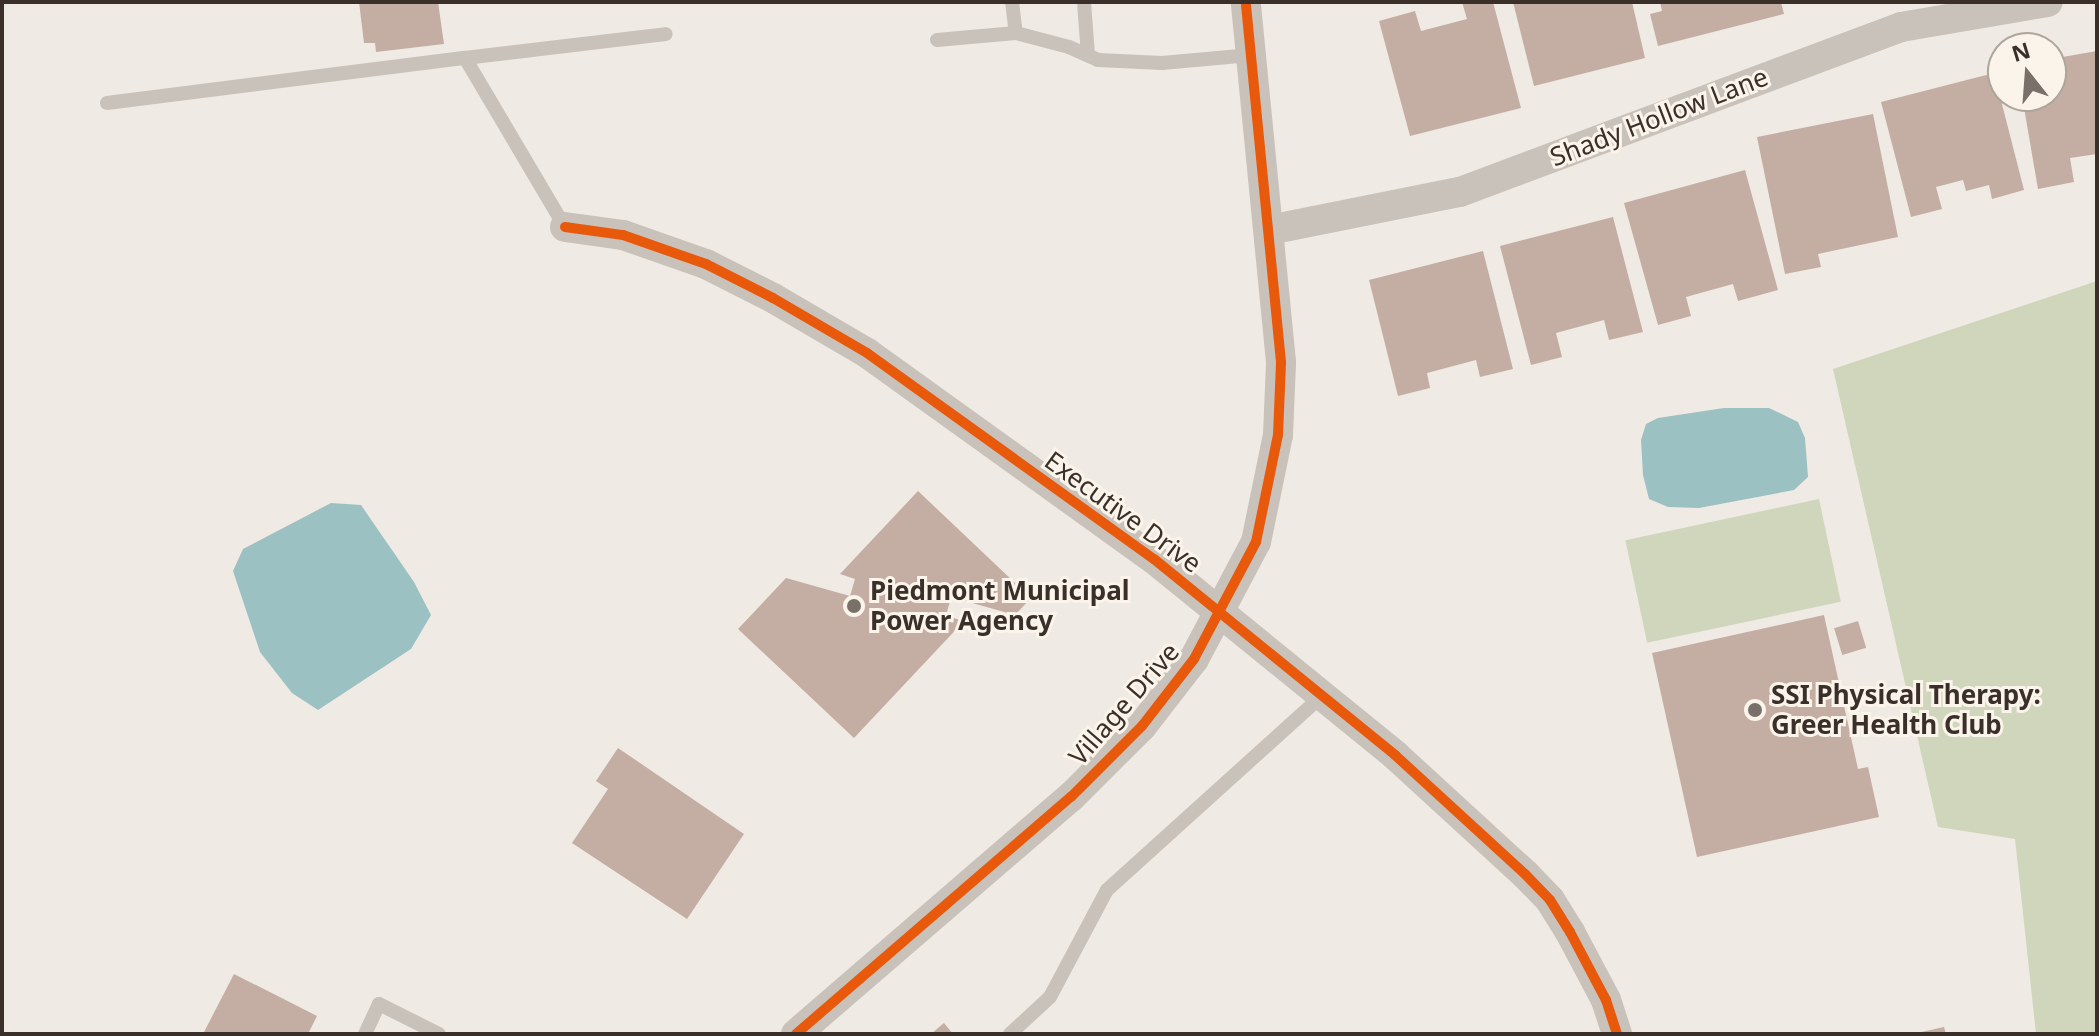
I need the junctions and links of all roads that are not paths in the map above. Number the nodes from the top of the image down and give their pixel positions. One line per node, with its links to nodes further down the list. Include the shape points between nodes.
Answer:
1 (1012, 2): 5 (lane)
2 (1084, 2): 8 (lane)
3 (1246, 2): 9 (street, Village Drive)
4 (2048, 2): 13 (street, Shady Hollow Lane, via 1901,27 1460,192)
5 (1016, 33): 7 (lane); 8 (lane)
6 (666, 34): 10 (lane)
7 (937, 40)
8 (1088, 55): 9 (lane, via 1162,63)
9 (1251, 55): 13 (street, Village Drive)
10 (465, 58): 11 (lane); 12 (lane)
11 (107, 103)
12 (565, 227): 14 (street, Executive Drive, via 623,235 706,264 867,353)
13 (1269, 230): 14 (street, Village Drive, via 1281,362 1278,435 1261,528)
14 (1220, 612): 15 (street, Executive Drive); 18 (street, Village Drive, via 1194,659 1142,726 1071,797)
15 (1322, 696): 19 (lane, via 1107,890 1050,997); 20 (street, Executive Drive, via 1395,755 1550,900 1593,973)
16 (365, 1034): 17 (lane, via 379,1004)
17 (439, 1034)
18 (796, 1034)
19 (1010, 1034)
20 (1617, 1034)

